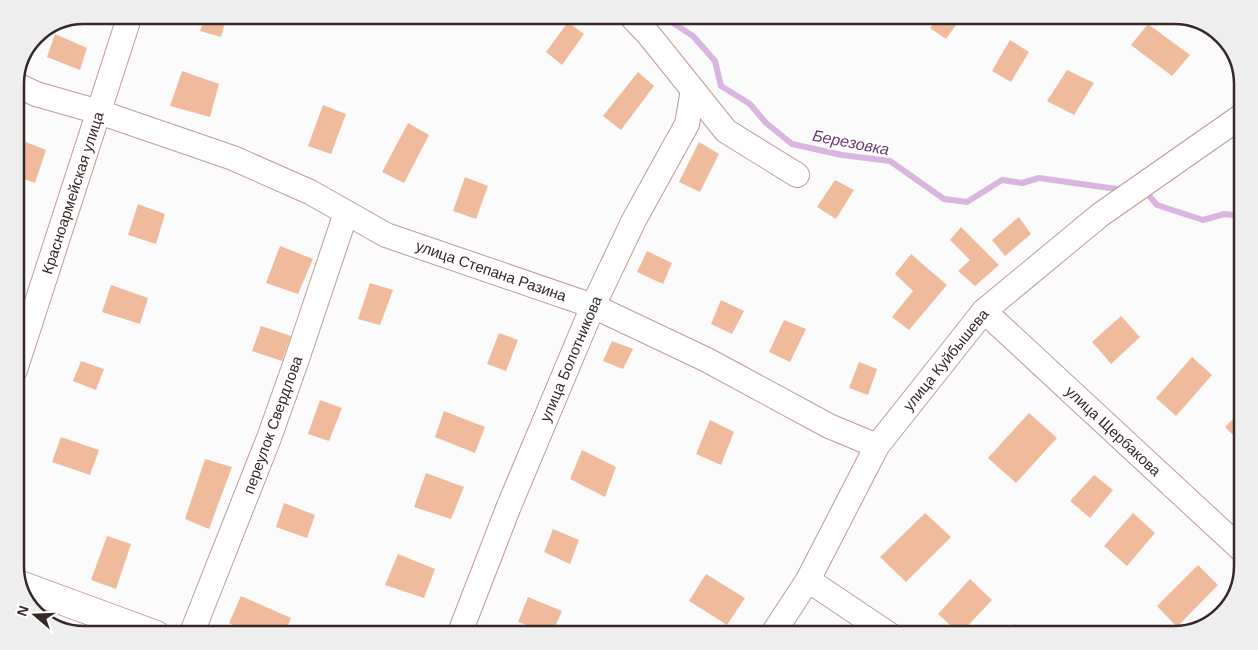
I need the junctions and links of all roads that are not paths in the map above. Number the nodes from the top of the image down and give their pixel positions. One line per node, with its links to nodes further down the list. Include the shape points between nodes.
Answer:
1 (127, 24): 5 (street, Красноармейская улица)
2 (639, 24): 4 (street)
3 (24, 88): 5 (street, улица Степана Разина)
4 (693, 90): 7 (street, via 726,131); 9 (street, улица Болотникова, via 687,124 634,220)
5 (99, 112): 8 (street, улица Степана Разина, via 232,158 310,192); 11 (street, Красноармейская улица)
6 (1234, 121): 10 (street, улица Куйбышева, via 1100,215)
7 (797, 175)
8 (346, 213): 9 (street, улица Степана Разина, via 386,235); 17 (street, переулок Свердлова, via 298,359)
9 (593, 306): 12 (street, улица Степана Разина, via 707,360 828,426); 18 (street, улица Болотникова)
10 (984, 311): 12 (street, улица Куйбышева); 13 (street, улица Щербакова)
11 (24, 342)
12 (877, 446): 14 (street, улица Куйбышева)
13 (1234, 543)
14 (808, 580): 19 (street, улица Куйбышева); 20 (street)
15 (28, 588): 16 (main road)
16 (132, 626)
17 (195, 626)
18 (462, 626)
19 (778, 626)
20 (877, 626)

